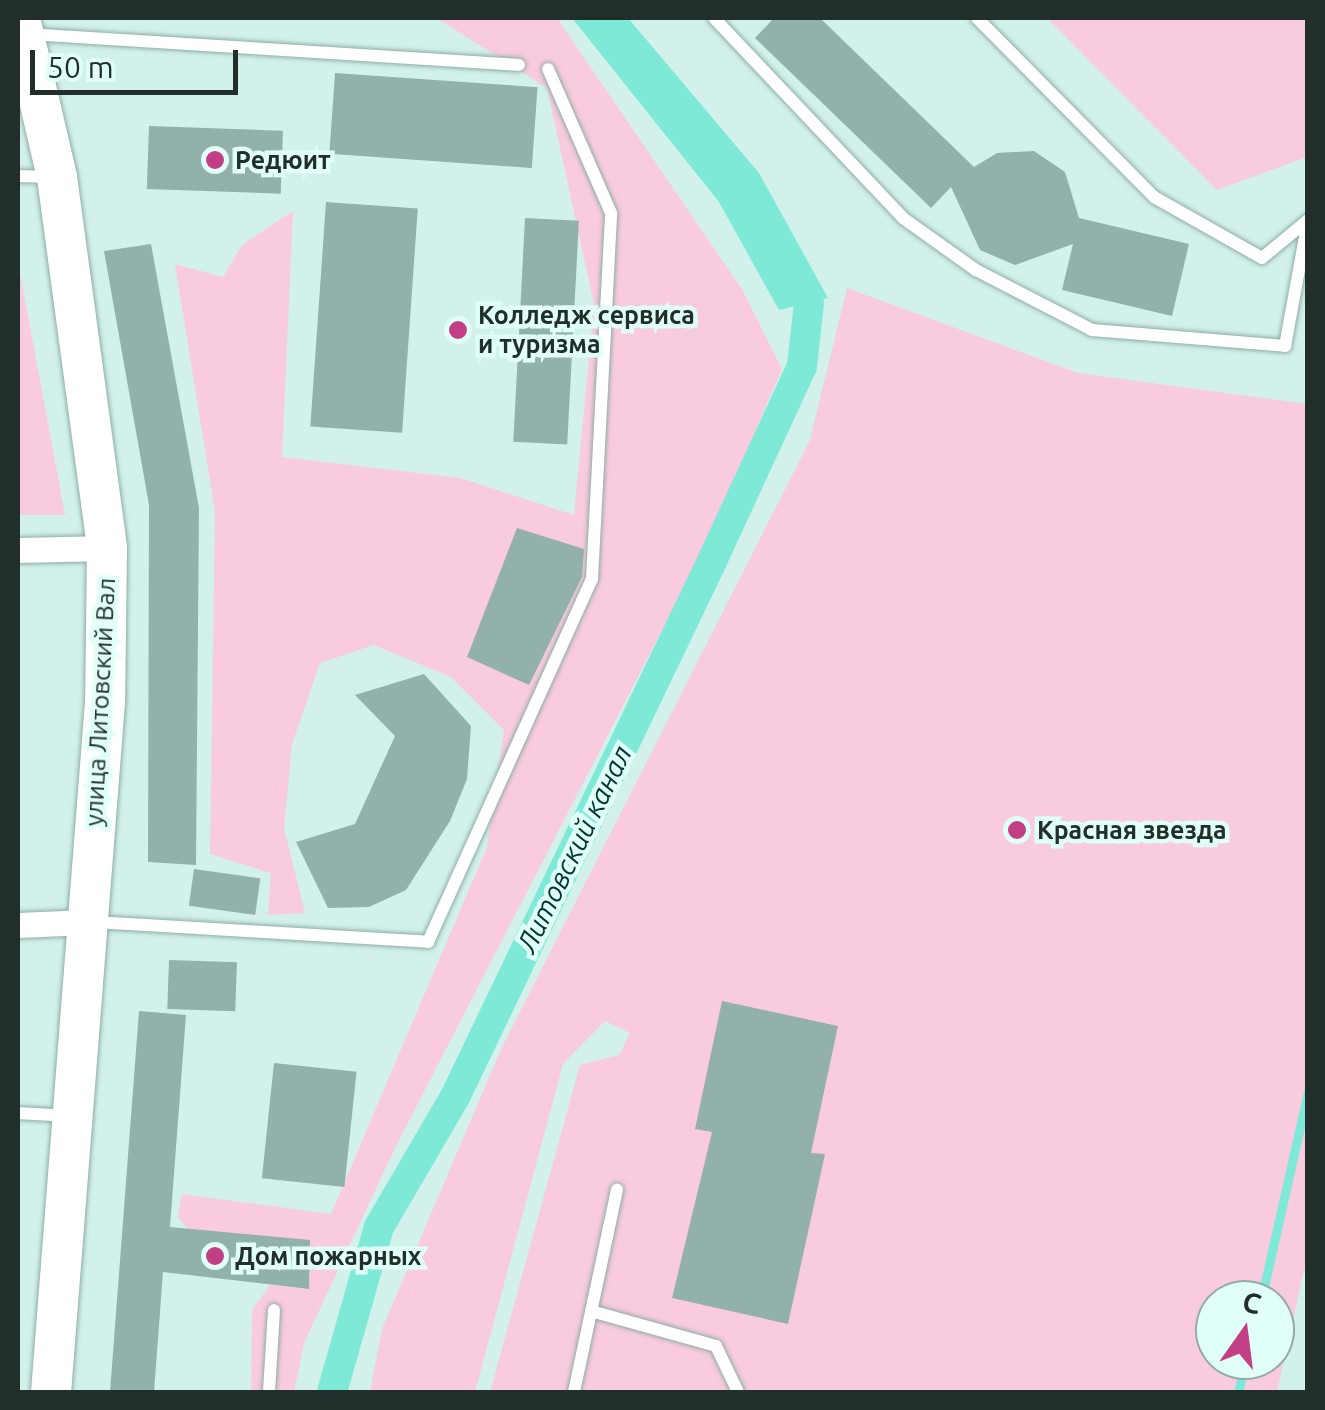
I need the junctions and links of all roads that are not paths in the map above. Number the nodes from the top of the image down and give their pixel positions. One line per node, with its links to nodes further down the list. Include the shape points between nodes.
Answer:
1 (714, 18): 7 (lane, via 903,218 976,270 1092,330 1285,346)
2 (977, 18): 7 (lane, via 1154,197 1262,258)
3 (22, 26): 4 (lane); 6 (main road, улица Литовский Вал)
4 (520, 65)
5 (548, 68): 10 (lane, via 611,213 592,579 428,942)
6 (37, 177): 8 (main road, улица Литовский Вал)
7 (1308, 220)
8 (107, 548): 9 (street); 10 (main road, улица Литовский Вал)
9 (18, 550)
10 (88, 922): 11 (street); 13 (main road, улица Литовский Вал)
11 (18, 925)
12 (18, 1113): 13 (lane)
13 (76, 1116): 17 (main road, улица Литовский Вал)
14 (617, 1190): 16 (lane)
15 (274, 1310): 18 (lane)
16 (592, 1311): 19 (lane); 20 (lane, via 716,1346)
17 (51, 1392)
18 (269, 1392)
19 (574, 1392)
20 (738, 1392)

